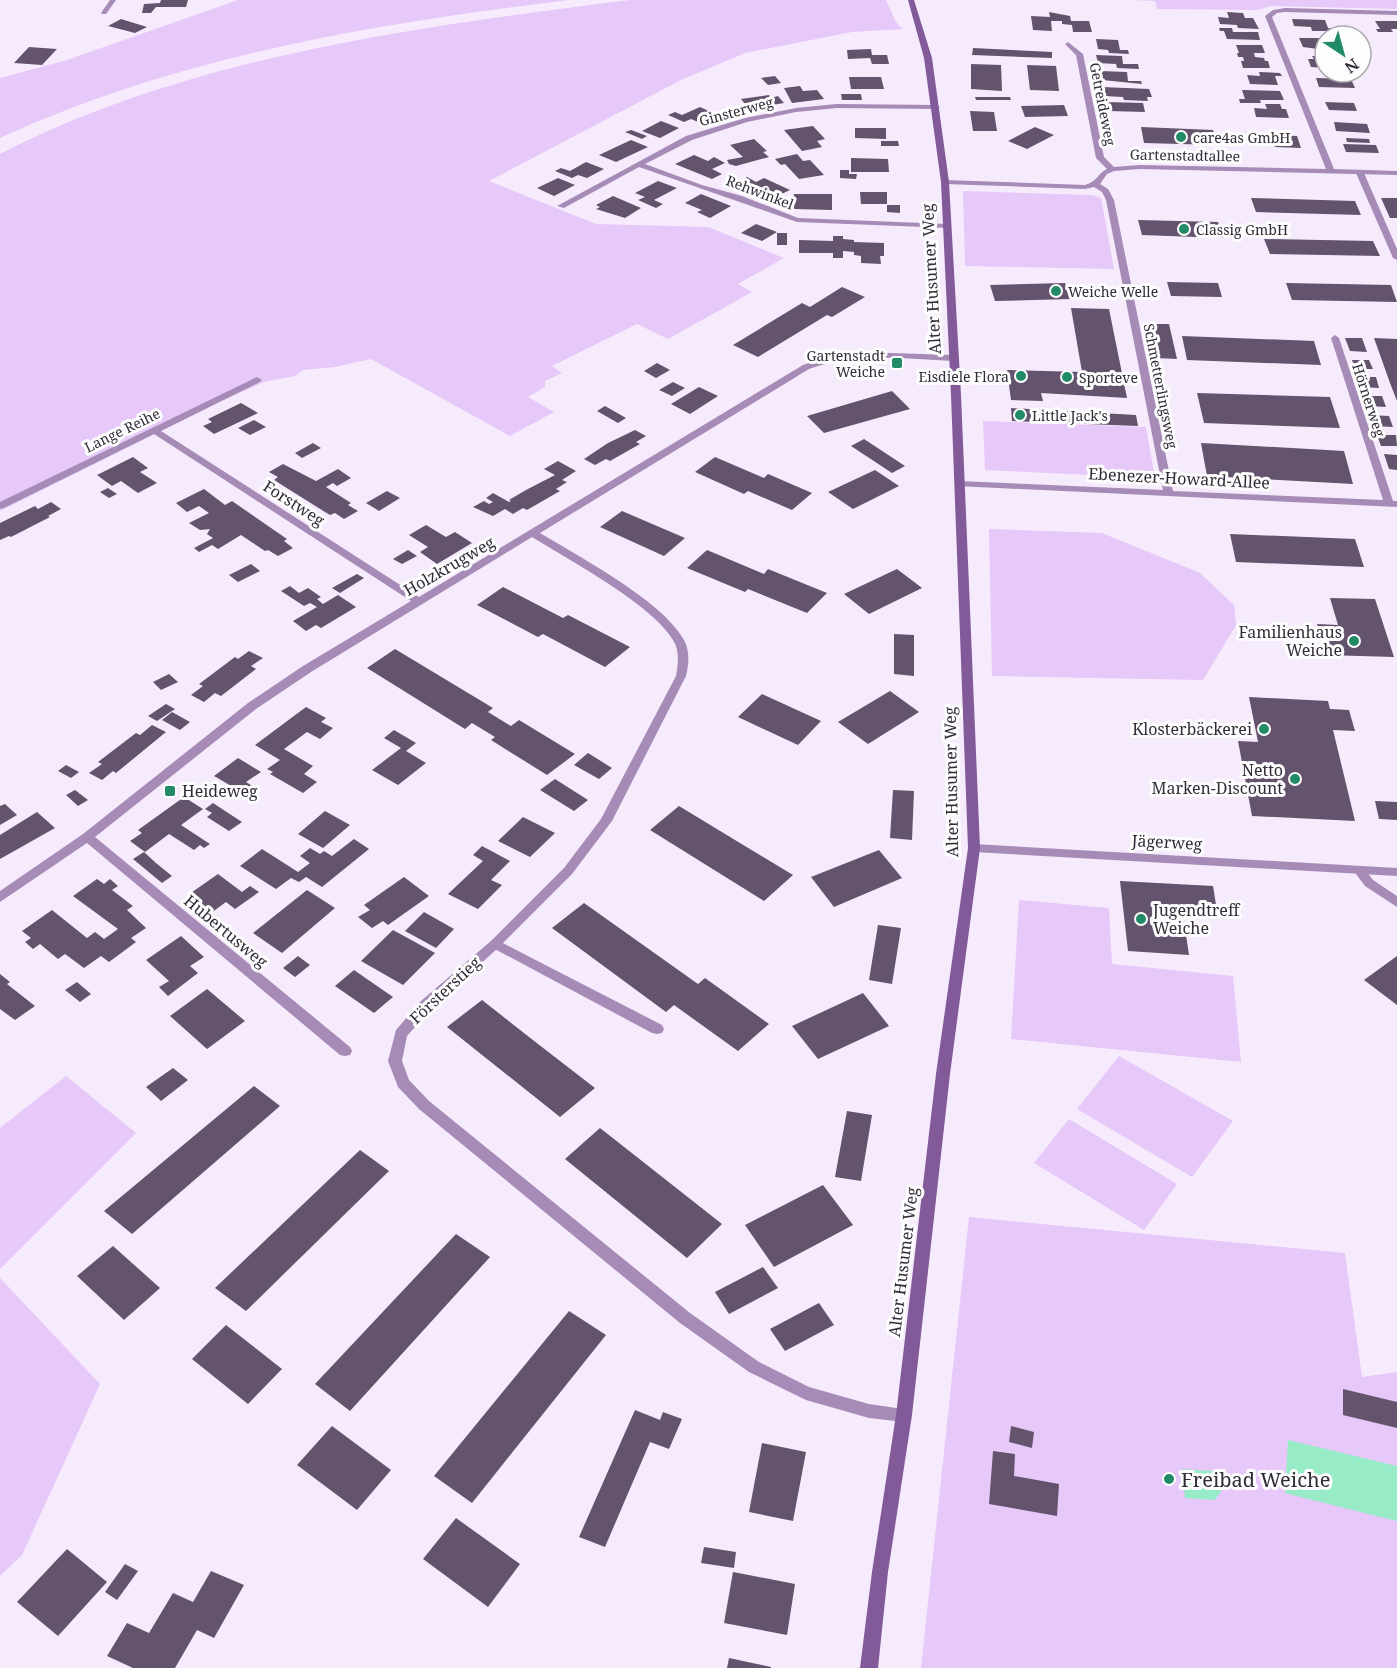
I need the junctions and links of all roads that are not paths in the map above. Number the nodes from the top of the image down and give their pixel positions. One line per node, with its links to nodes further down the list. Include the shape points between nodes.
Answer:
1 (113, 0): 3 (street)
2 (911, 0): 6 (street, Alter Husumer Weg, via 928,58)
3 (105, 13)
4 (1397, 13): 9 (street, via 1275,10 1268,16)
5 (1068, 44): 8 (street, Getreideweg, via 1078,54 1100,158)
6 (936, 107): 7 (street, Ginsterweg, via 837,106 745,120 689,138); 12 (street, Alter Husumer Weg)
7 (640, 165): 14 (street, Ginsterweg); 15 (street, Rehwinkel, via 797,220)
8 (1112, 169): 9 (street, Gartenstadtallee); 13 (street, Gartenstadtallee)
9 (1331, 172): 10 (street, Gartenstadtallee)
10 (1360, 173): 11 (street, Gartenstadtallee); 16 (street)
11 (1397, 173)
12 (945, 182): 13 (street, via 1066,188); 15 (street, Alter Husumer Weg)
13 (1096, 185): 22 (street, Schmetterlingsweg, via 1110,200)
14 (561, 206)
15 (947, 226): 18 (street, Alter Husumer Weg)
16 (1397, 258)
17 (1335, 338): 23 (street, Hörnerweg)
18 (953, 358): 21 (street, Alter Husumer Weg); 25 (street, Holzkrugweg, via 849,356 818,362)
19 (257, 380): 20 (street, Lange Reihe)
20 (154, 430): 24 (street, Lange Reihe); 26 (street, Forstweg)
21 (959, 484): 22 (street, Ebenezer-Howard-Allee); 28 (street, Alter Husumer Weg)
22 (1168, 492): 23 (street, Ebenezer-Howard-Allee)
23 (1393, 504)
24 (0, 506)
25 (534, 533): 26 (street, Holzkrugweg); 33 (street, Försterstieg, via 660,618 678,639 685,660 681,676 606,820 568,871)
26 (418, 601): 27 (street, Holzkrugweg, via 252,706)
27 (87, 837): 31 (street, Holzkrugweg); 35 (street, Hubertusweg)
28 (974, 848): 29 (street, Jägerweg); 36 (street, Alter Husumer Weg)
29 (1359, 870): 30 (street, Jägerweg); 32 (street, via 1369,883)
30 (1397, 872)
31 (0, 897)
32 (1397, 902)
33 (495, 944): 34 (street); 36 (street, Försterstieg, via 426,1005 400,1034 395,1061 404,1083 424,1105 685,1318 754,1367 806,1393 869,1411)
34 (657, 1029)
35 (345, 1051)
36 (903, 1415): 37 (street, Alter Husumer Weg)
37 (869, 1668)

